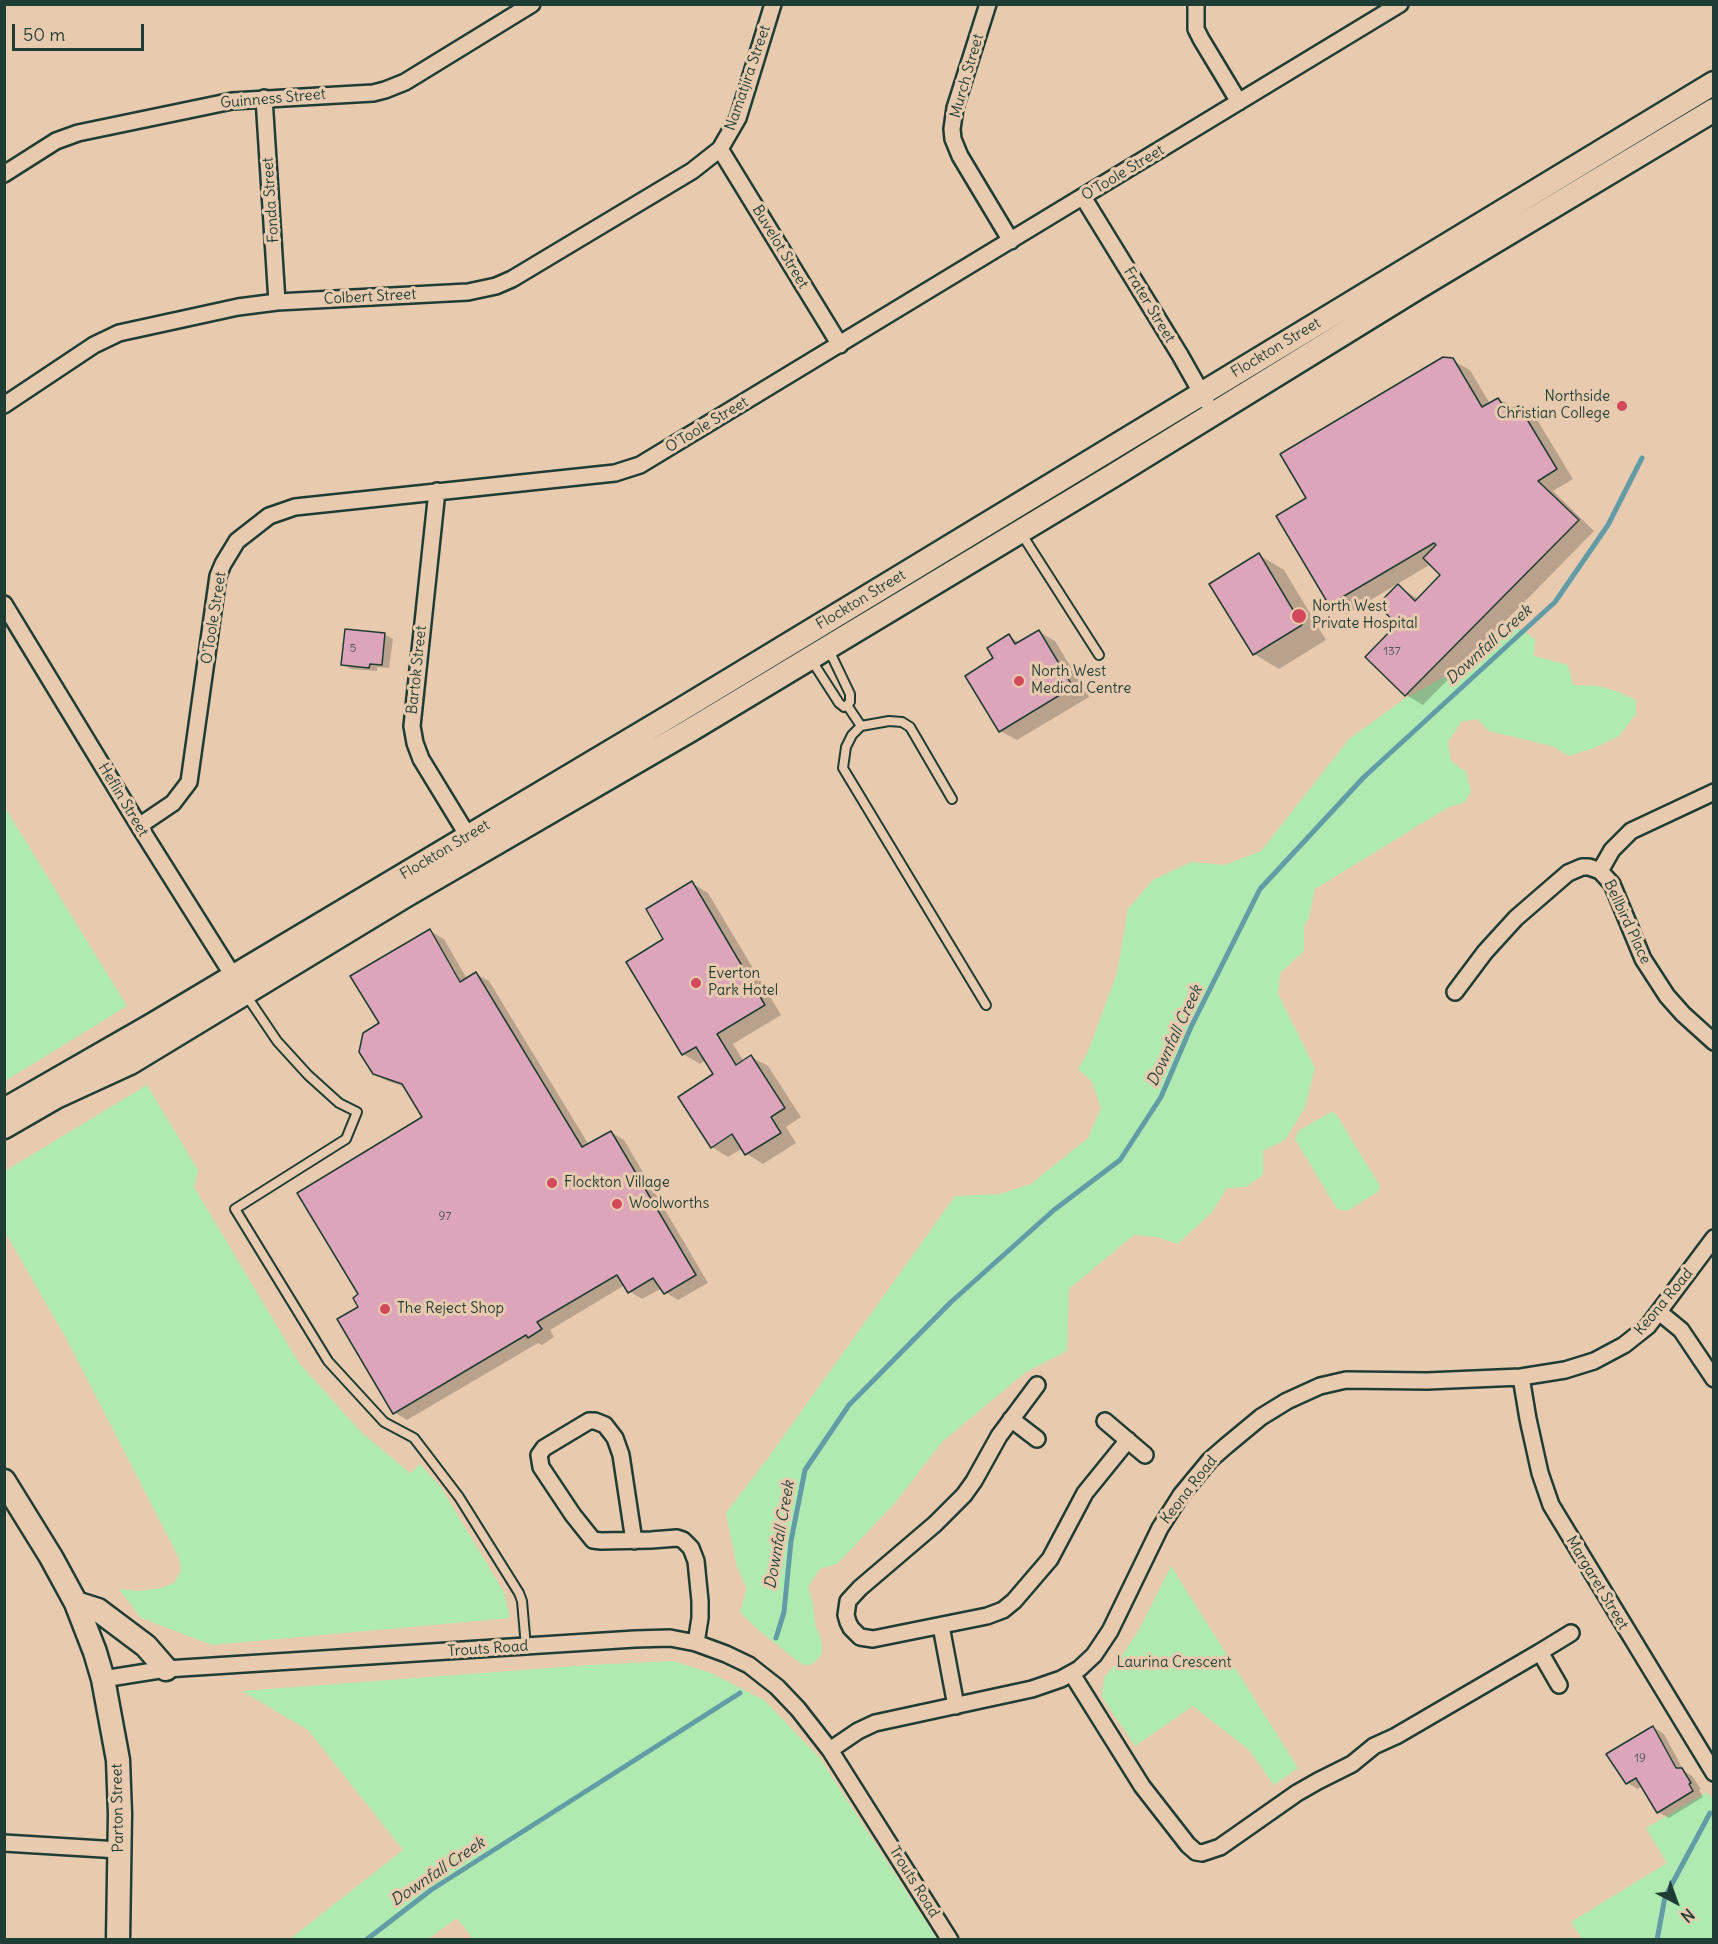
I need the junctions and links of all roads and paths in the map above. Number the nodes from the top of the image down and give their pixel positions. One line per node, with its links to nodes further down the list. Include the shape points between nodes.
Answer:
1 (532, 4): 7 (street, Guinness Street, via 386,90)
2 (772, 4): 10 (street, Namatjira Street, via 738,118)
3 (988, 4): 13 (street, Murch Street, via 952,129 960,156)
4 (1196, 4): 8 (street, via 1196,29)
5 (1400, 4): 8 (street, O'Toole Street)
6 (1713, 83): 16 (street, Flockton Street)
7 (264, 98): 11 (street, Guinness Street, via 78,133 56,141); 14 (street, Fonda Street)
8 (1239, 102): 12 (street, O'Toole Street)
9 (1713, 111): 18 (street, Flockton Street)
10 (720, 149): 14 (street, Colbert Street, via 692,171 496,286 468,292); 15 (street, Buvelot Street)
11 (4, 174)
12 (1083, 197): 13 (street, O'Toole Street); 16 (street, Frater Street)
13 (1011, 241): 15 (street, O'Toole Street)
14 (277, 302): 17 (street, Colbert Street, via 105,338)
15 (840, 345): 19 (street, O'Toole Street, via 640,465 615,472)
16 (1201, 393): 18 (street, Frater Street); 29 (street, Flockton Street)
17 (4, 405)
18 (1213, 414): 20 (street, Flockton Street)
19 (437, 491): 28 (street, O'Toole Street, via 289,509 270,516 237,541 218,576 189,783 173,803); 29 (street, Bartok Street, via 412,726 421,759)
20 (1020, 532): 22 (street, Flockton Street); 23 (lane)
21 (4, 604): 28 (street, Heflin Street)
22 (819, 652): 24 (lane, via 850,694); 24 (lane, via 839,703); 31 (street, Flockton Street, via 405,896)
23 (1099, 655)
24 (847, 705): 25 (lane)
25 (861, 726): 27 (lane, via 888,721 906,723); 33 (lane, via 846,747 843,768)
26 (1713, 792): 30 (street, via 1630,831)
27 (952, 799)
28 (139, 826): 31 (street, Heflin Street)
29 (468, 836): 31 (street, Flockton Street)
30 (1600, 871): 32 (street, Bellbird Place, via 1582,867 1559,880 1502,933); 34 (street, Bellbird Place, via 1612,884 1634,941 1653,976 1683,1014)
31 (239, 985): 35 (street, Flockton Street); 36 (street, Flockton Street, via 130,1063 56,1096); 53 (lane, via 277,1041 308,1075 339,1103 357,1112 346,1139 235,1209 328,1361 384,1422 414,1438 459,1497 519,1593)
32 (1455, 992)
33 (986, 1005)
34 (1713, 1042)
35 (4, 1110)
36 (4, 1126)
37 (1713, 1238): 38 (street, Keona Road)
38 (1659, 1312): 39 (street, Keona Road, via 1624,1346 1594,1361); 40 (street, via 1681,1330)
39 (1521, 1377): 56 (street, Keona Road, via 1346,1380 1307,1391 1261,1418 1210,1460 1176,1503 1110,1631 1088,1662); 61 (street, Margaret Street, via 1527,1419 1551,1505)
40 (1713, 1379)
41 (1037, 1385): 42 (street)
42 (1011, 1419): 44 (street); 50 (street, via 964,1495 860,1588 846,1608 851,1628 866,1639)
43 (1105, 1421): 45 (street)
44 (1037, 1439)
45 (1128, 1440): 46 (street); 50 (street, via 1085,1493 1050,1559 1004,1610)
46 (1145, 1455)
47 (4, 1481): 49 (street)
48 (634, 1540): 48 (street, via 602,1542 590,1537 541,1467 539,1459 544,1448 589,1421 605,1425 621,1455); 52 (street, via 677,1539 691,1548 700,1600)
49 (76, 1603): 55 (street, via 98,1610 146,1646); 57 (street)
50 (941, 1626): 59 (street)
51 (1571, 1634): 54 (street)
52 (696, 1643): 53 (street, Trouts Road, via 654,1638); 60 (street, Trouts Road, via 737,1659 767,1678)
53 (526, 1647): 55 (street, Trouts Road)
54 (1539, 1652): 56 (street, via 1374,1746 1352,1764 1318,1780 1220,1847 1202,1853 1188,1845 1142,1786); 58 (street)
55 (166, 1669): 57 (street, Trouts Road)
56 (1071, 1674): 59 (street, Keona Road, via 1032,1689)
57 (103, 1678): 63 (street, Parton Street, via 118,1760)
58 (1559, 1685)
59 (956, 1706): 60 (street, Keona Road, via 875,1724)
60 (830, 1750): 65 (street, Trouts Road)
61 (1713, 1773)
62 (4, 1843): 63 (street)
63 (119, 1850): 64 (street, Parton Street)
64 (118, 1940)
65 (950, 1940)

